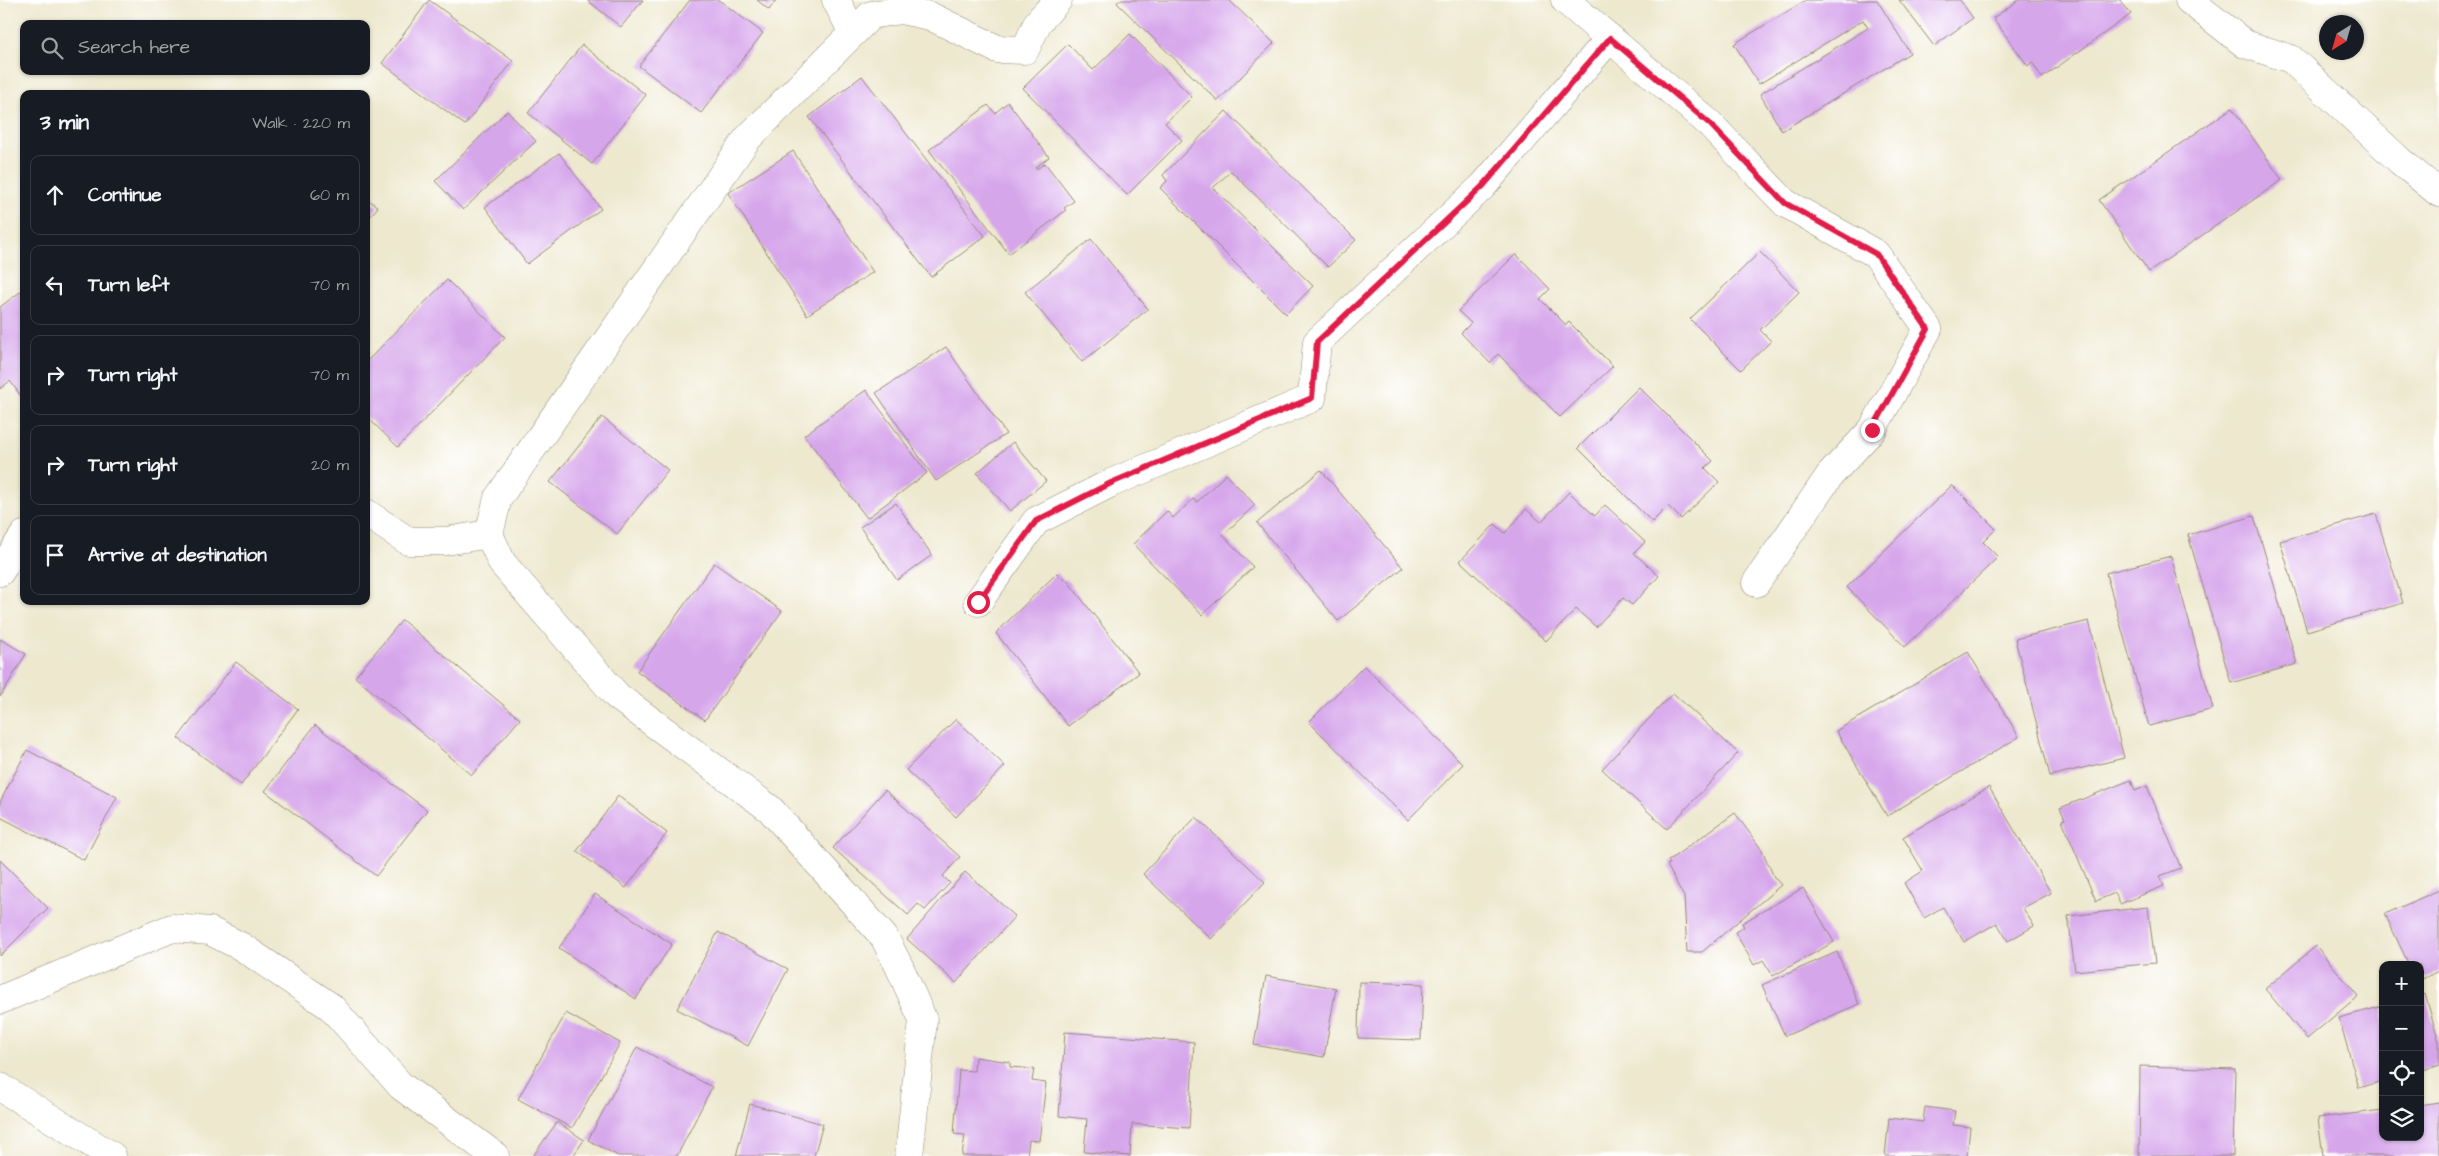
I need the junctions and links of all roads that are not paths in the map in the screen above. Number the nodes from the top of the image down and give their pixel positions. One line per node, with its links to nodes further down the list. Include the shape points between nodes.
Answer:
1 (836, 0): 5 (street)
2 (1058, 0): 5 (street, via 1038,22 1025,50 997,49 930,16 901,10 871,15)
3 (1565, 0): 6 (street)
4 (2190, 0): 7 (street, via 2244,44 2291,59)
5 (853, 33): 9 (street, via 748,139 498,498)
6 (1610, 38): 12 (street, via 1710,124 1785,203 1876,254 1928,329 1872,430 1830,475); 13 (street, via 1483,186 1317,342 1312,398 1111,483 1036,521)
7 (2439, 193)
8 (370, 516): 9 (street, via 408,541 446,541)
9 (489, 534): 18 (street, via 502,564 617,696 770,809 884,937 923,1020)
10 (20, 541): 11 (street)
11 (0, 572)
12 (1756, 583)
13 (978, 602)
14 (0, 1000): 17 (street, via 172,928 210,931 242,947 331,1007 401,1086)
15 (0, 1086): 16 (street)
16 (112, 1156)
17 (495, 1156)
18 (909, 1156)

